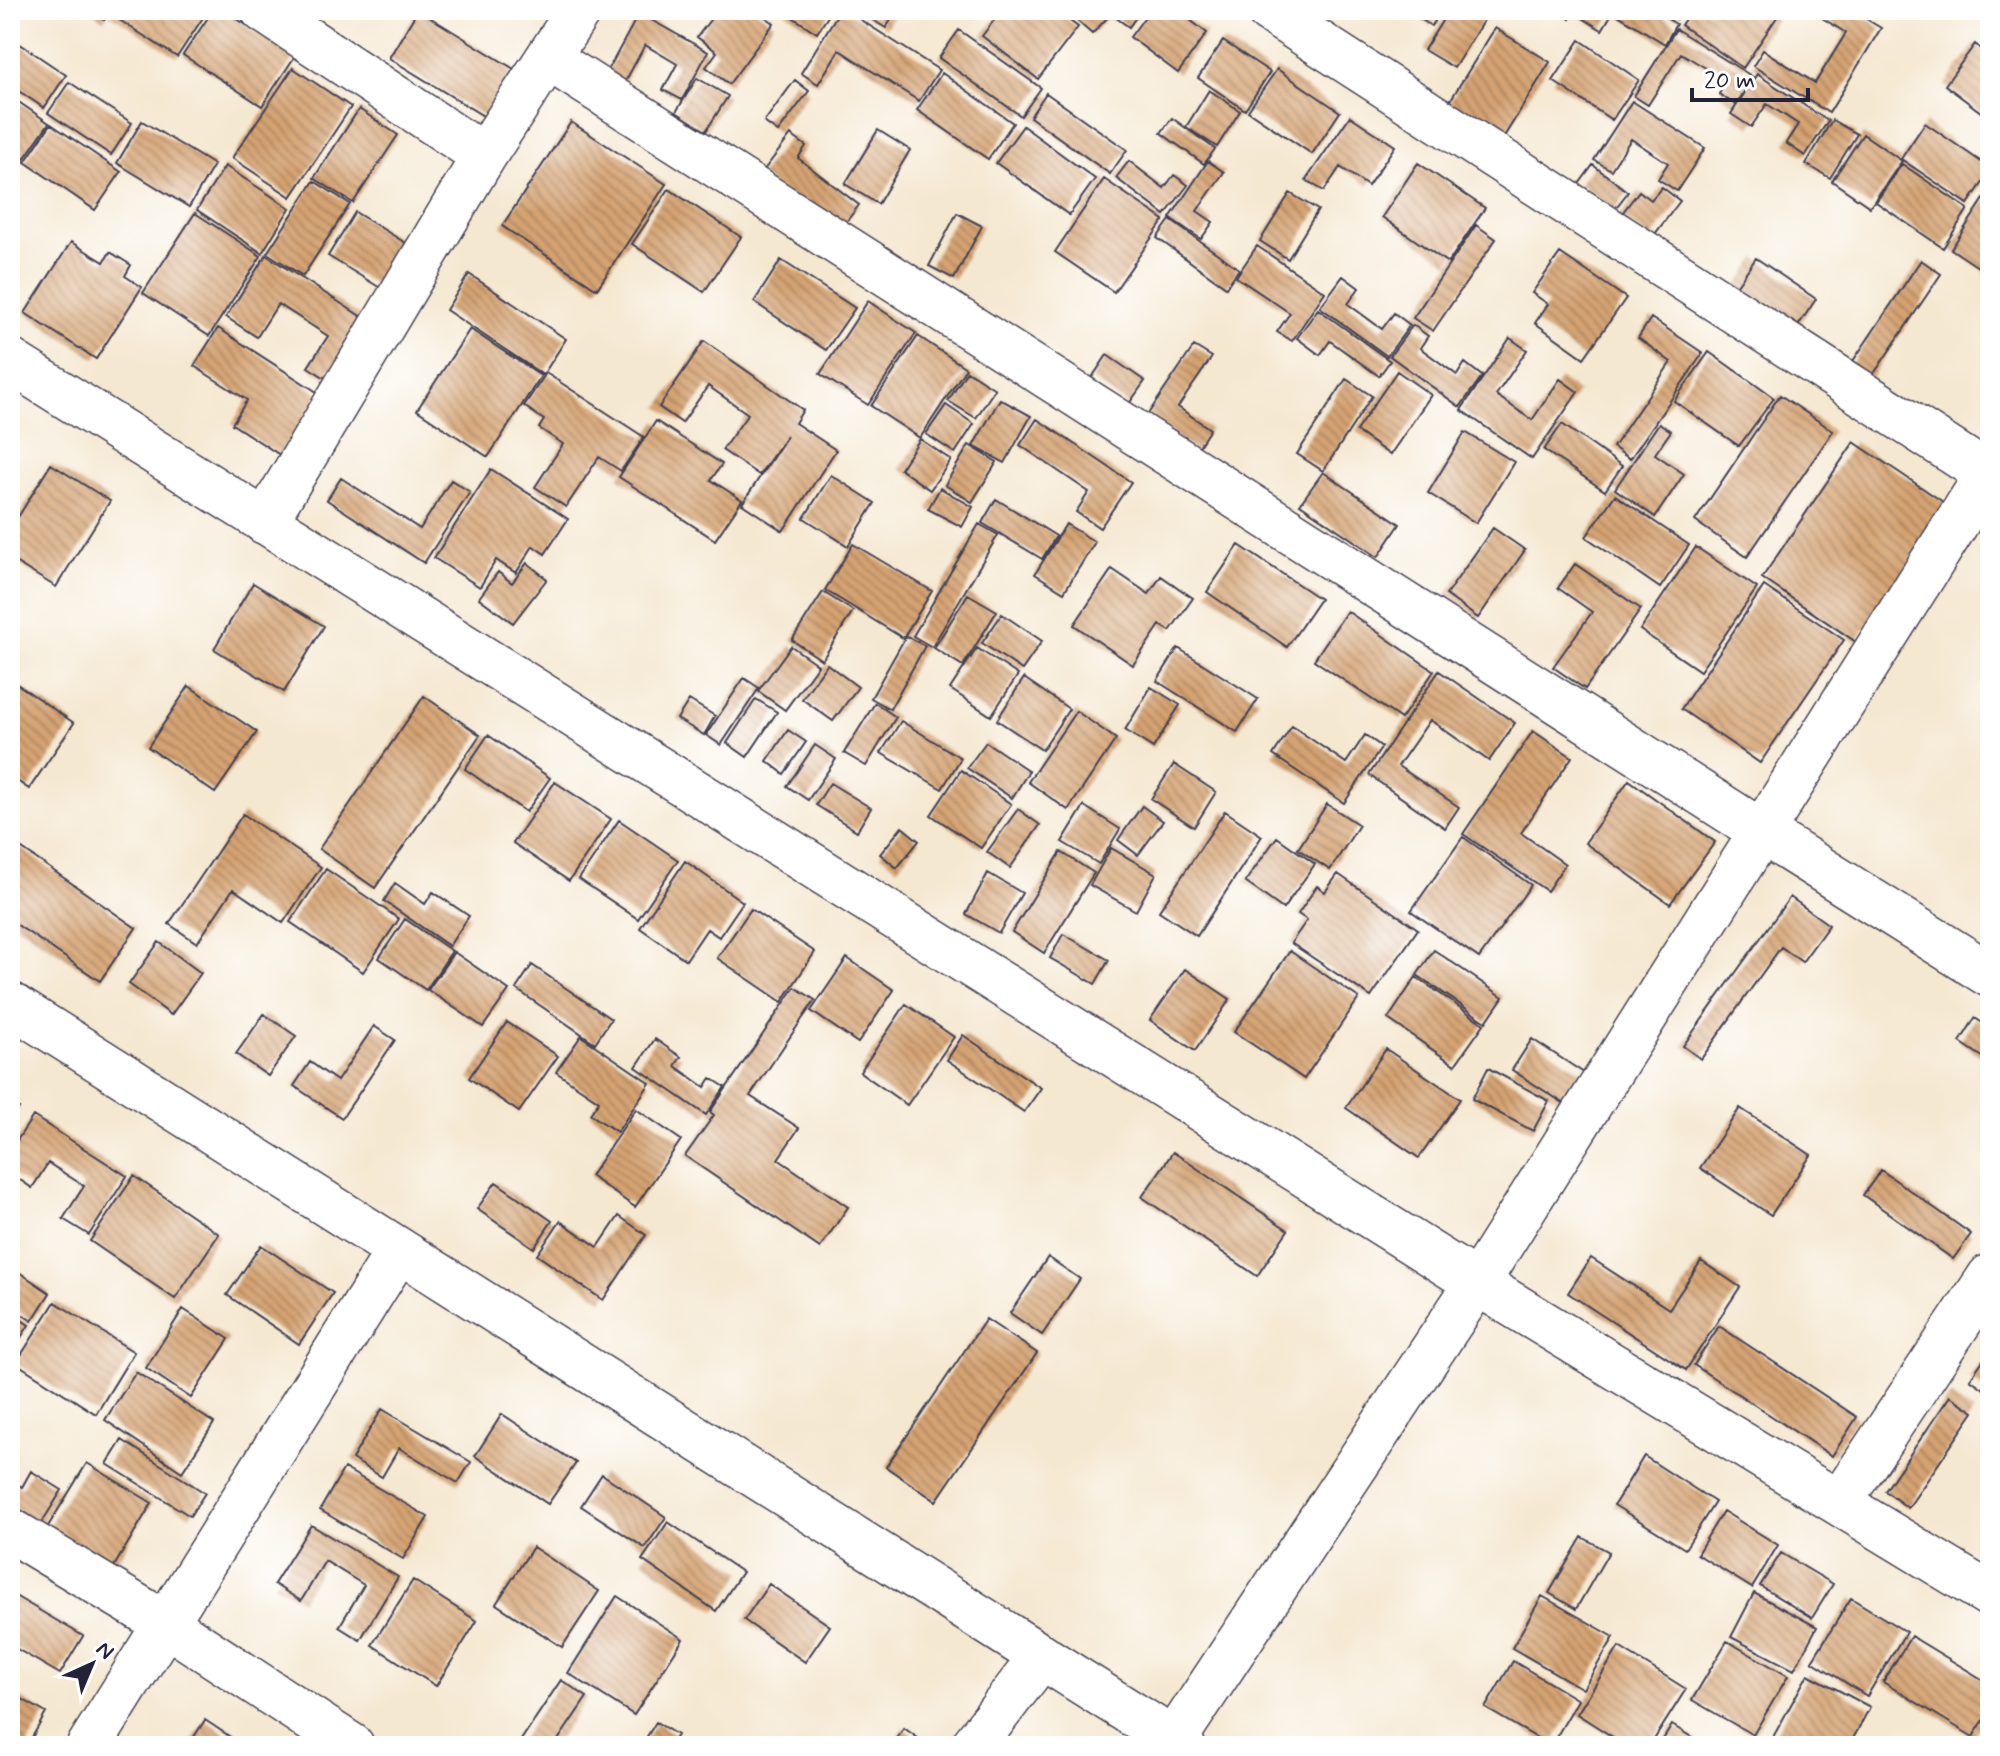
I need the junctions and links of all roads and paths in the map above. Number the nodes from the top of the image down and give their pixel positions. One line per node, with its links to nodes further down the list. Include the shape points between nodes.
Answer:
1 (263, 10): 5 (street)
2 (579, 10): 4 (street)
3 (1268, 10): 7 (street)
4 (548, 58): 5 (street); 9 (street)
5 (484, 156): 8 (street)
6 (10, 361): 8 (street)
7 (1989, 472): 9 (street)
8 (265, 522): 14 (street)
9 (1762, 832): 10 (street); 14 (street)
10 (1990, 975)
11 (10, 1004): 12 (street)
12 (399, 1250): 18 (street); 19 (street)
13 (1990, 1276): 15 (street)
14 (1477, 1283): 15 (street); 20 (street)
15 (1839, 1503): 17 (street)
16 (10, 1530): 18 (street)
17 (1990, 1595)
18 (166, 1624): 21 (street); 22 (street)
19 (1042, 1656): 20 (street); 23 (street)
20 (1178, 1743)
21 (89, 1746)
22 (352, 1746)
23 (973, 1746)

